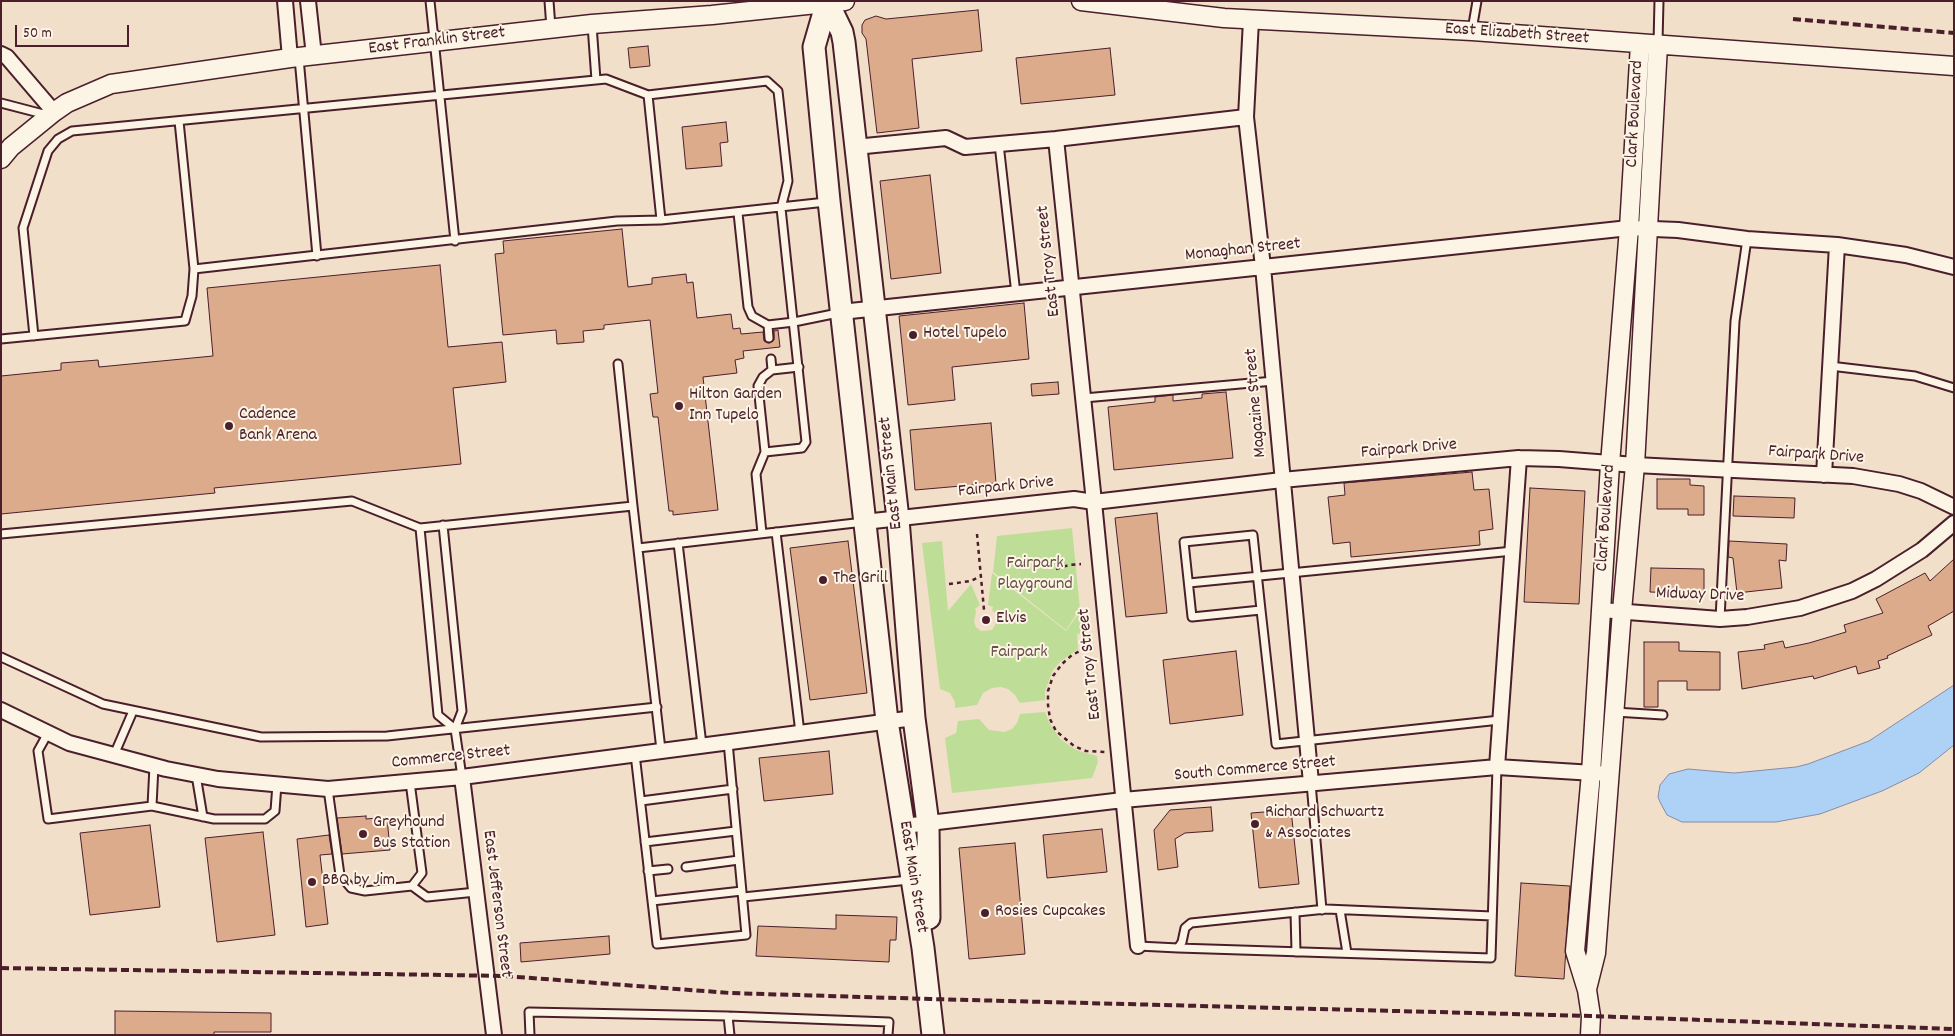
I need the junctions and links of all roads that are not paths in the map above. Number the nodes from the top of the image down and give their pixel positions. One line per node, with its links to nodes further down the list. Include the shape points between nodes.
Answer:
1 (285, 1): 17 (street)
2 (308, 1): 17 (street)
3 (430, 1): 13 (lane)
4 (549, 1): 11 (lane)
5 (1081, 1): 9 (street, East Elizabeth Street)
6 (1477, 1): 12 (lane)
7 (1659, 1): 15 (lane)
8 (833, 2): 10 (street, East Franklin Street); 29 (main road, East Main Street, via 842,32); 31 (main road, East Main Street, via 814,47)
9 (1251, 20): 12 (street, East Elizabeth Street); 25 (street, Magazine Street)
10 (592, 24): 11 (street, East Franklin Street); 19 (lane)
11 (552, 28): 13 (street, East Franklin Street)
12 (1472, 31): 14 (street, East Elizabeth Street)
13 (435, 42): 17 (street, East Franklin Street); 20 (lane)
14 (1640, 44): 15 (street, East Elizabeth Street); 35 (street, Clark Boulevard)
15 (1658, 45): 18 (street, East Elizabeth Street); 36 (street, Clark Boulevard)
16 (1, 54): 24 (street, via 7,57)
17 (301, 57): 23 (lane); 24 (street, East Franklin Street, via 111,84)
18 (1954, 66)
19 (596, 80): 20 (lane); 21 (lane, via 606,79)
20 (440, 95): 23 (lane); 38 (lane)
21 (648, 95): 32 (lane, via 767,81 778,91 788,181); 34 (lane)
22 (1, 102): 24 (lane)
23 (303, 108): 26 (lane); 40 (lane)
24 (51, 113): 30 (street, East Franklin Street)
25 (1246, 116): 27 (street); 42 (street, Magazine Street)
26 (179, 120): 43 (lane); 50 (lane, via 72,131 58,138 48,151 22,228)
27 (1056, 139): 28 (street); 44 (street, East Troy Street)
28 (998, 144): 29 (street, via 965,148 946,138); 45 (lane)
29 (855, 147): 46 (main road, East Main Street)
30 (5, 150)
31 (829, 201): 32 (lane); 47 (main road, East Main Street)
32 (781, 208): 33 (lane); 48 (lane)
33 (738, 213): 34 (lane); 49 (lane, via 748,307 752,316)
34 (661, 220): 38 (lane, via 617,221)
35 (1629, 228): 36 (street, Monaghan Street); 42 (street, Monaghan Street); 63 (street, Clark Boulevard)
36 (1648, 228): 37 (street, Monaghan Street); 64 (street, Clark Boulevard)
37 (1746, 239): 39 (street, Monaghan Street); 65 (lane, via 1735,321)
38 (455, 240): 40 (lane)
39 (1837, 245): 41 (street, Monaghan Street, via 1906,255); 55 (street)
40 (317, 256): 43 (lane)
41 (1954, 267)
42 (1263, 268): 44 (street, Monaghan Street); 58 (street, Magazine Street)
43 (194, 269): 50 (lane, via 192,296 185,321)
44 (1071, 288): 45 (street, Monaghan Street); 60 (street, East Troy Street)
45 (1016, 294): 46 (street, Monaghan Street)
46 (873, 309): 47 (street, Monaghan Street); 71 (main road, East Main Street)
47 (841, 312): 48 (lane); 72 (main road, East Main Street)
48 (794, 322): 49 (lane); 56 (lane)
49 (768, 326): 51 (lane)
50 (34, 336): 52 (lane)
51 (769, 338)
52 (1, 339)
53 (771, 359): 57 (lane)
54 (618, 364): 69 (lane)
55 (1830, 366): 59 (lane, via 1915,376); 66 (street)
56 (798, 367): 57 (lane); 61 (lane, via 806,442 802,448)
57 (772, 370): 61 (lane, via 758,386)
58 (1274, 380): 60 (lane); 67 (street, Magazine Street)
59 (1954, 388)
60 (1084, 398): 68 (street, East Troy Street)
61 (765, 452): 77 (lane, via 756,474)
62 (1519, 458): 63 (street, Fairpark Drive, via 1559,458); 67 (street, Fairpark Drive); 81 (street)
63 (1610, 464): 64 (street, Fairpark Drive); 86 (street, Clark Boulevard)
64 (1635, 465): 65 (street, Fairpark Drive); 87 (street, Clark Boulevard)
65 (1727, 469): 66 (street, Fairpark Drive); 88 (lane)
66 (1824, 474): 70 (street, Fairpark Drive, via 1899,484)
67 (1282, 480): 68 (street, Fairpark Drive); 82 (street, Magazine Street)
68 (1094, 502): 71 (street, Fairpark Drive, via 1074,499); 118 (street, East Troy Street)
69 (633, 506): 74 (lane); 80 (lane)
70 (1954, 507)
71 (898, 519): 72 (street, Fairpark Drive); 95 (main road, East Main Street)
72 (864, 522): 76 (lane); 97 (main road, East Main Street)
73 (1954, 523): 88 (street, Midway Drive, via 1900,566 1852,591 1800,608)
74 (443, 526): 75 (lane); 98 (lane, via 462,711)
75 (420, 528): 78 (lane, via 352,501); 98 (lane, via 438,715)
76 (776, 532): 77 (lane); 99 (lane)
77 (762, 533): 79 (lane)
78 (1, 534)
79 (678, 543): 80 (lane); 103 (lane)
80 (638, 548): 90 (lane)
81 (1513, 552): 82 (lane); 96 (street)
82 (1291, 574): 83 (lane); 102 (street, Magazine Street)
83 (1257, 577): 84 (lane); 84 (lane, via 1253,535 1184,542); 85 (lane)
84 (1189, 583): 85 (lane, via 1192,617)
85 (1261, 610): 102 (lane, via 1276,744)
86 (1601, 610): 87 (street, Midway Drive); 109 (street, Clark Boulevard)
87 (1622, 612): 88 (street, Midway Drive); 93 (street, Clark Boulevard)
88 (1720, 619)
89 (1, 657): 92 (lane, via 103,704)
90 (657, 707): 98 (lane); 104 (lane)
91 (1, 710): 100 (street, Commerce Street)
92 (133, 711): 98 (lane, via 261,737 387,736); 106 (lane)
93 (1614, 712): 94 (lane); 110 (street, Clark Boulevard)
94 (1663, 715)
95 (914, 718): 97 (street, Commerce Street); 122 (main road, East Main Street)
96 (1500, 720): 102 (lane); 108 (street)
97 (887, 721): 99 (street, Commerce Street); 123 (main road, East Main Street)
98 (455, 729): 112 (lane)
99 (800, 732): 101 (street, Commerce Street)
100 (48, 733): 106 (street, Commerce Street, via 69,743); 120 (lane, via 38,751 48,819)
101 (728, 742): 103 (street, Commerce Street); 117 (lane)
102 (1308, 742): 114 (street, Magazine Street)
103 (702, 745): 104 (street, Commerce Street)
104 (661, 750): 105 (street, Commerce Street)
105 (635, 753): 112 (street, Commerce Street); 119 (lane)
106 (114, 755): 107 (street, Commerce Street)
107 (154, 766): 111 (street, Commerce Street); 120 (lane)
108 (1497, 768): 109 (street, South Commerce Street); 114 (street, South Commerce Street); 138 (lane)
109 (1592, 773): 110 (street, South Commerce Street); 144 (street, Clark Boulevard, via 1576,951)
110 (1610, 774): 144 (street, Clark Boulevard, via 1596,953)
111 (196, 775): 115 (street, Commerce Street); 121 (lane)
112 (462, 777): 113 (street, Commerce Street); 132 (street, East Jefferson Street)
113 (410, 782): 116 (street, Commerce Street); 131 (lane, via 422,873)
114 (1311, 783): 118 (street, South Commerce Street); 135 (lane)
115 (277, 784): 116 (street, Commerce Street); 121 (lane, via 275,811 265,819 214,820)
116 (328, 788): 131 (lane, via 340,875 351,888 364,891)
117 (732, 789): 119 (lane); 124 (lane)
118 (1123, 800): 122 (street, South Commerce Street); 139 (street, East Troy Street)
119 (640, 801): 125 (lane)
120 (152, 806): 121 (lane)
121 (203, 817)
122 (928, 824): 123 (street, South Commerce Street); 140 (main road, East Main Street, via 929,921)
123 (904, 826): 130 (main road, East Main Street)
124 (736, 831): 125 (lane); 126 (lane)
125 (645, 842): 129 (lane)
126 (739, 860): 127 (lane); 133 (lane)
127 (686, 867)
128 (668, 869): 129 (lane)
129 (648, 871): 134 (lane)
130 (912, 880): 133 (lane); 140 (main road, East Main Street)
131 (412, 886): 132 (lane, via 426,897)
132 (476, 892): 146 (street, East Jefferson Street)
133 (743, 894): 134 (lane); 134 (lane, via 746,935 657,944)
134 (652, 901)
135 (1322, 910): 136 (lane); 137 (lane)
136 (1340, 910): 138 (lane); 143 (lane)
137 (1295, 912): 141 (lane, via 1192,923 1185,928); 142 (lane)
138 (1492, 916): 143 (lane, via 1491,958)
139 (1138, 946): 141 (lane)
140 (923, 948): 150 (main road, East Main Street)
141 (1178, 948): 142 (lane)
142 (1296, 952): 143 (lane)
143 (1348, 953)
144 (1587, 990): 151 (street, Clark Boulevard)
145 (728, 1016): 147 (lane, via 528,1012); 148 (lane); 149 (lane, via 889,1022)
146 (494, 1035)
147 (530, 1035)
148 (730, 1035)
149 (888, 1035)
150 (933, 1035)
151 (1590, 1035)

